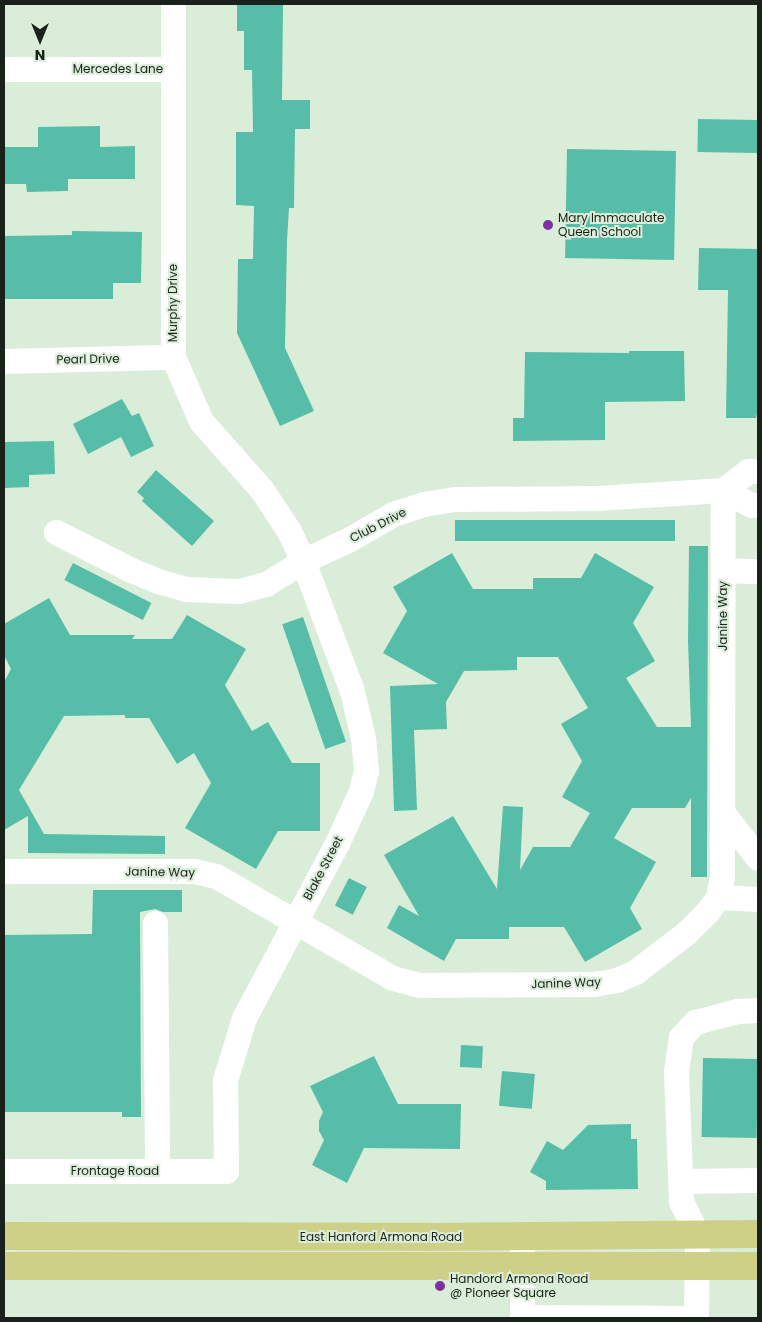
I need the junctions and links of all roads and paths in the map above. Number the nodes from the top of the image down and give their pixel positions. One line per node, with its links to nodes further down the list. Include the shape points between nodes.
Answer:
1 (173, 4): 3 (street, Murphy Drive)
2 (4, 69): 3 (street, Mercedes Lane)
3 (172, 69): 4 (street, Murphy Drive)
4 (173, 357): 5 (street, Pearl Drive); 10 (street, Murphy Drive, via 201,421 262,490 289,531)
5 (4, 361)
6 (758, 470): 7 (street, via 748,471)
7 (723, 490): 8 (street, via 751,505); 10 (street, Club Drive, via 598,498 455,499 423,504 393,514); 11 (street, Janine Way)
8 (758, 505)
9 (56, 532): 10 (street, Club Drive, via 130,570 186,589 239,591 266,584)
10 (303, 561): 18 (street, Blake Street, via 352,691 363,738 366,770 361,791 338,841)
11 (723, 570): 12 (street); 13 (street, Janine Way)
12 (758, 571)
13 (722, 812): 14 (street); 16 (street, Janine Way, via 722,877)
14 (758, 858)
15 (4, 871): 18 (street, Janine Way, via 194,871 216,876)
16 (718, 897): 17 (street); 18 (street, Janine Way, via 686,934 635,972 617,980 593,984 420,985 393,978)
17 (758, 898)
18 (293, 922): 23 (street, Blake Street, via 244,1018 225,1080)
19 (155, 923): 22 (street)
20 (758, 1010): 25 (street, via 737,1011 695,1022 681,1037 676,1072)
21 (4, 1171): 22 (street, Frontage Road)
22 (157, 1172): 23 (street, Frontage Road)
23 (226, 1172)
24 (758, 1180): 25 (street)
25 (680, 1181): 26 (street, via 681,1201)
26 (697, 1234): 27 (main road, East Hanford Armona Road); 29 (main road, East Hanford Armona Road); 31 (street)
27 (758, 1234)
28 (4, 1236): 29 (main road, East Hanford Armona Road)
29 (522, 1236): 30 (street)
30 (523, 1265): 31 (main road); 32 (main road); 34 (street)
31 (696, 1265): 33 (main road); 35 (street)
32 (4, 1266)
33 (758, 1266)
34 (522, 1318): 35 (street)
35 (696, 1318)

